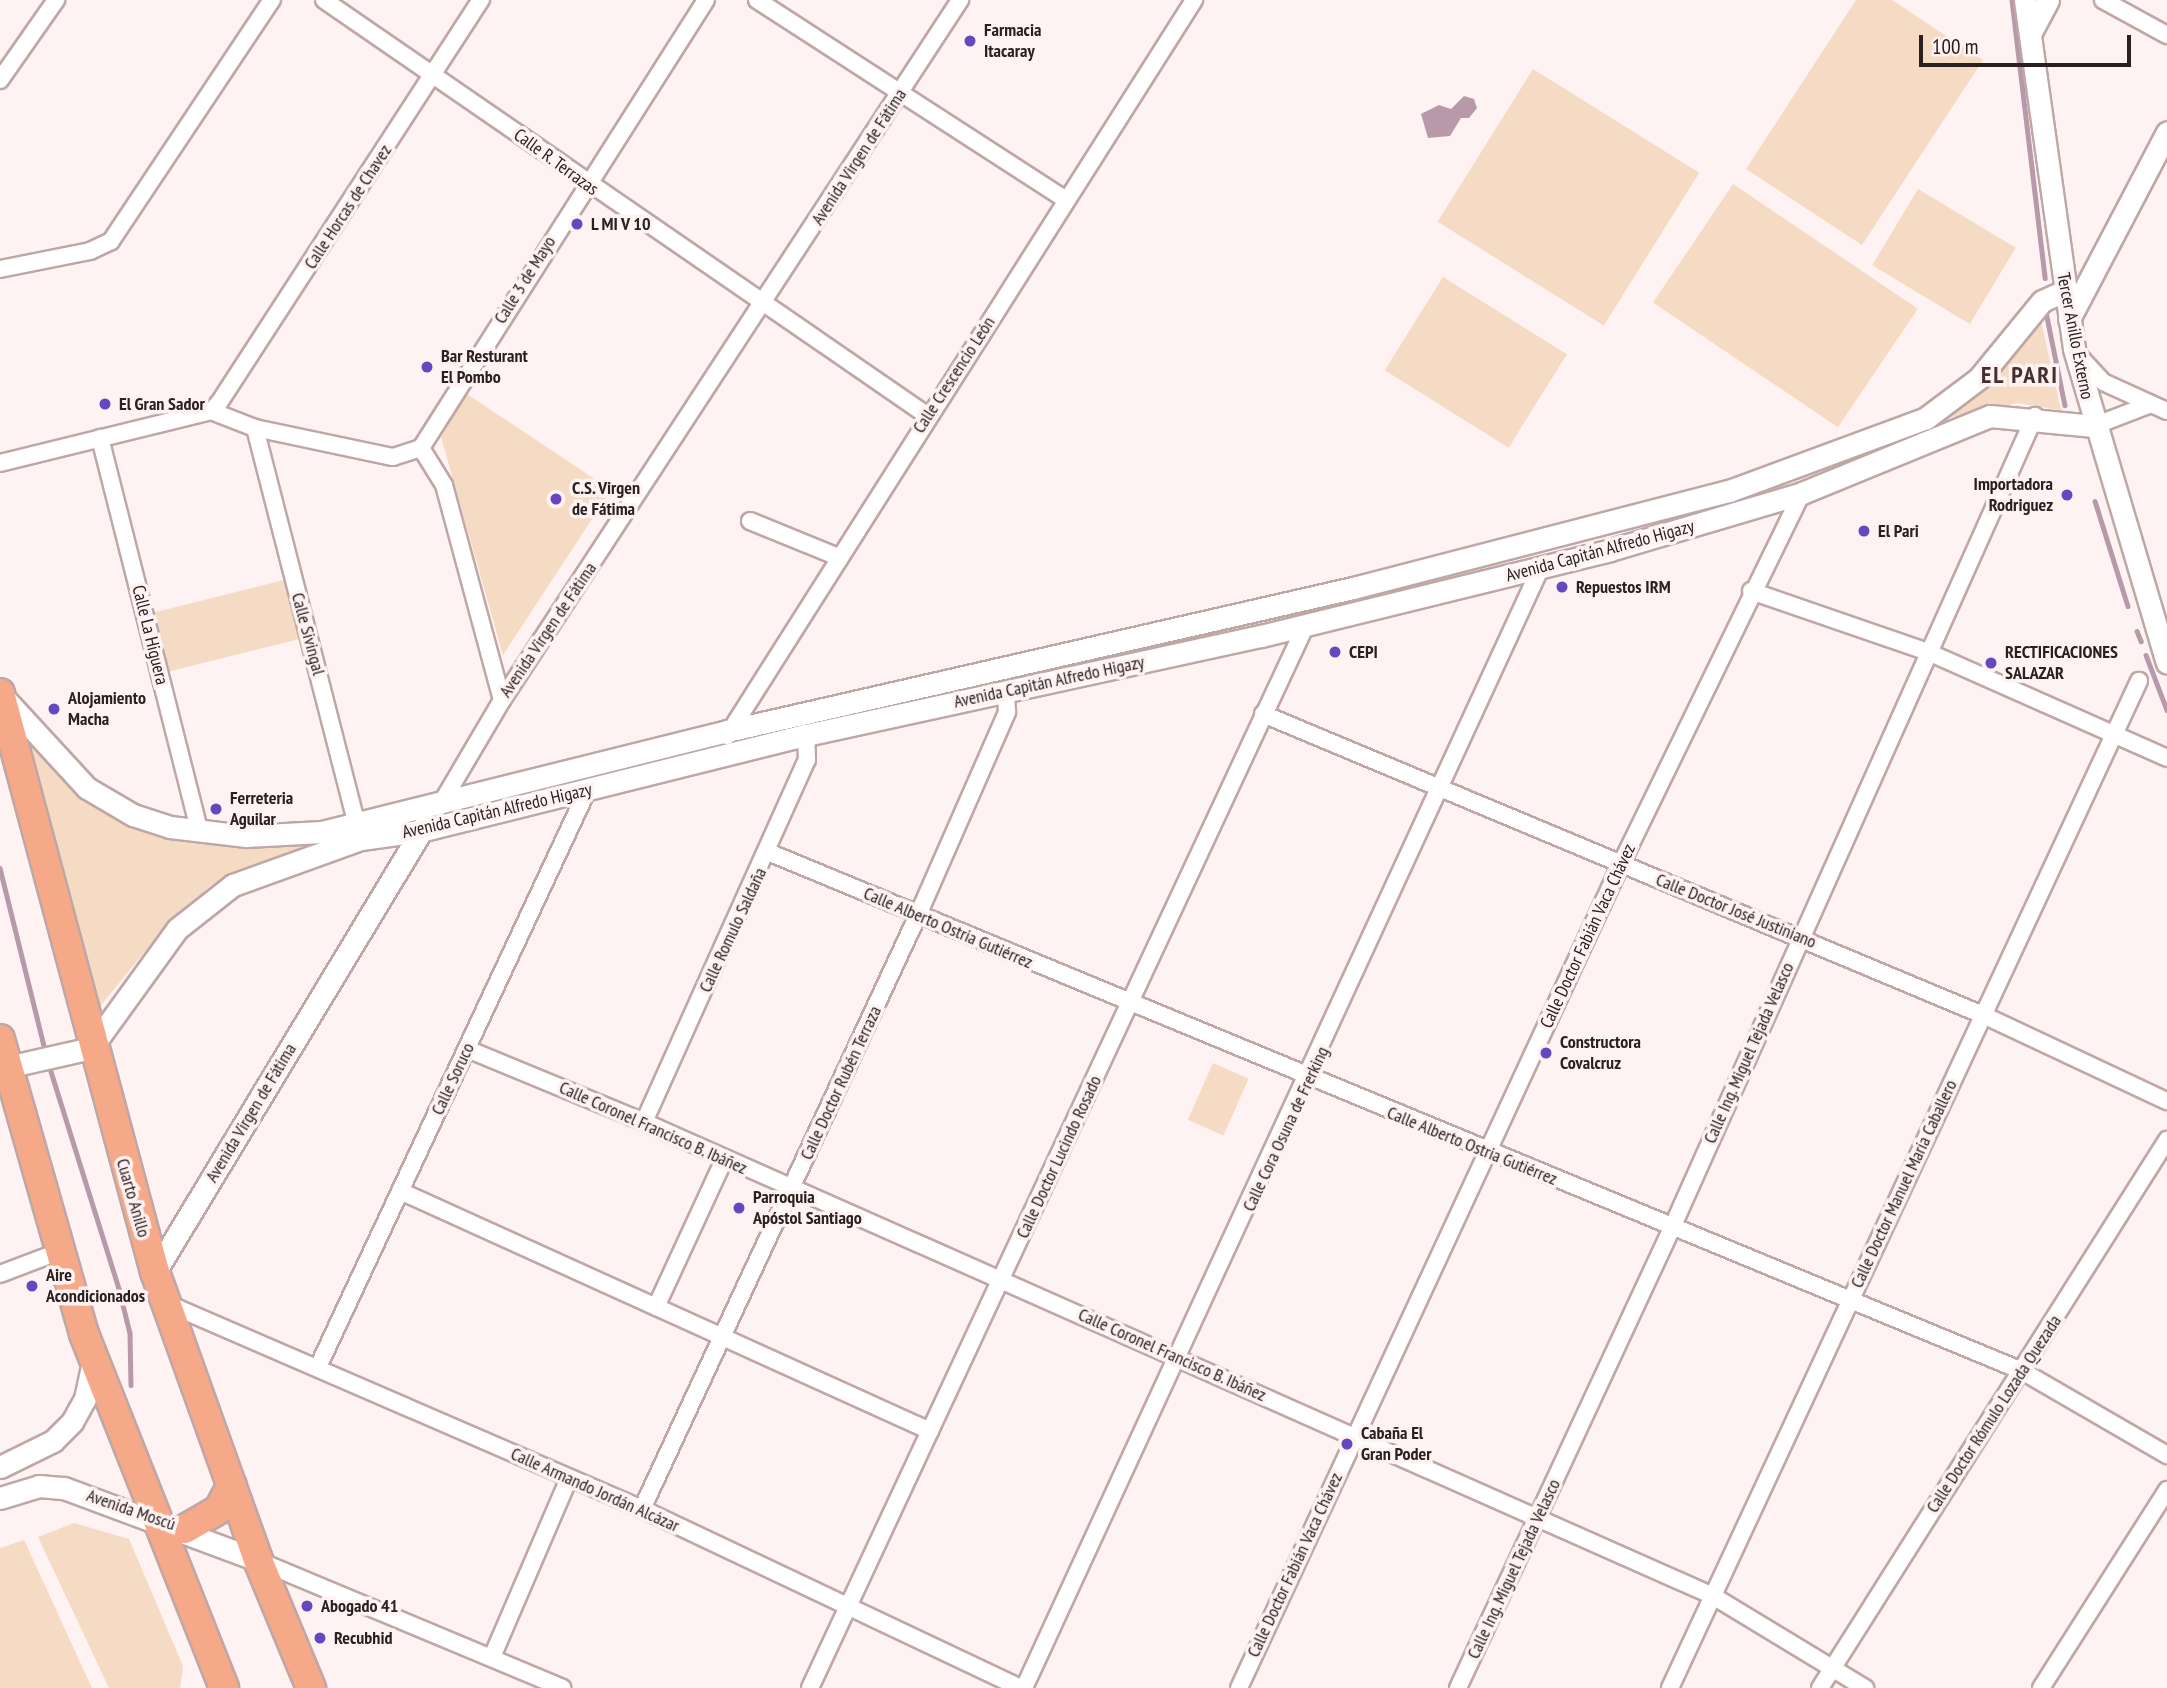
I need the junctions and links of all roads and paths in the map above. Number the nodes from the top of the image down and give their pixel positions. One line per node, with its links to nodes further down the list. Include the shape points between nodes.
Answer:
1 (56, 0): 15 (street)
2 (272, 0): 20 (street, via 111,241 90,251)
3 (324, 0): 14 (street, Calle R. Terrazas)
4 (481, 0): 14 (street, Calle Horcas de Chavez)
5 (706, 0): 18 (street, Calle 3 de Mayo)
6 (757, 0): 16 (street)
7 (960, 0): 16 (street, Avenida Virgen de Fátima)
8 (1194, 0): 19 (street, Calle Crescencio León)
9 (2025, 0): 13 (street, Tercer Anillo Externo)
10 (2048, 0): 13 (street)
11 (2103, 0): 12 (street)
12 (2167, 35)
13 (2029, 37): 21 (street, Tercer Anillo Externo)
14 (435, 74): 18 (street, Calle R. Terrazas); 26 (street, Calle Horcas de Chavez)
15 (0, 80)
16 (900, 94): 19 (street); 22 (street, Avenida Virgen de Fátima)
17 (2167, 132): 23 (street)
18 (585, 184): 22 (street, Calle R. Terrazas); 33 (street, Calle 3 de Mayo)
19 (1066, 200): 28 (street, Calle Crescencio León)
20 (0, 269)
21 (2064, 291): 23 (street, Tercer Anillo Externo); 40 (street, Avenida Capitán Alfredo Higazy, via 2042,301 1979,378 1936,412 1799,469 1585,529)
22 (766, 303): 28 (street, Calle R. Terrazas); 50 (street, Avenida Virgen de Fátima)
23 (2069, 319): 24 (street, Tercer Anillo Externo)
24 (2074, 349): 25 (street, via 2103,382); 30 (street, Tercer Anillo Externo)
25 (2151, 404): 27 (street); 30 (street)
26 (211, 411): 31 (street); 32 (street)
27 (2167, 411)
28 (928, 416): 37 (street, Calle Crescencio León)
29 (2035, 416): 30 (street, Avenida Capitán Alfredo Higazy); 35 (street, Avenida Capitán Alfredo Higazy, via 1990,416); 45 (street, Calle Ing. Miguel Tejada Velasco)
30 (2094, 426): 43 (street, Tercer Anillo Externo)
31 (255, 428): 33 (street, via 393,457); 60 (street, Calle Sivingal)
32 (100, 438): 34 (street); 62 (street, Calle La Higuera)
33 (421, 447): 50 (street, via 444,485)
34 (0, 463)
35 (1802, 493): 38 (street, Avenida Capitán Alfredo Higazy); 39 (street, Calle Doctor Fabián Vaca Chávez)
36 (750, 521): 37 (street)
37 (838, 557): 52 (street, Calle Crescencio León)
38 (1541, 567): 42 (street, Avenida Capitán Alfredo Higazy); 57 (street, Calle Cora Osuna de Frerking)
39 (1751, 591): 45 (street); 64 (street, Calle Doctor Fabián Vaca Chávez)
40 (1257, 609): 44 (street); 52 (street, Avenida Capitán Alfredo Higazy)
41 (2167, 612): 43 (street)
42 (1306, 625): 44 (street, Avenida Capitán Alfredo Higazy); 51 (street, Calle Doctor Lucindo Rosado)
43 (2157, 634): 46 (street, Tercer Anillo Externo)
44 (1261, 636): 48 (street, Avenida Capitán Alfredo Higazy)
45 (1928, 652): 53 (street); 66 (street, Calle Ing. Miguel Tejada Velasco)
46 (2167, 662)
47 (2139, 681): 53 (street, Calle Doctor Manuel María Caballero)
48 (1006, 691): 54 (street, Avenida Capitán Alfredo Higazy); 65 (street, Calle Doctor Rubén Terraza, via 1007,712)
49 (0, 693): 62 (street, Avenida Capitán Alfredo Higazy, via 36,739 87,788 133,815); 71 (highway, Cuarto Anillo)
50 (502, 699): 59 (street, Avenida Virgen de Fátima)
51 (1262, 714): 57 (street, Calle Doctor José Justiniano); 67 (street, Calle Doctor Lucindo Rosado)
52 (727, 731): 55 (street); 59 (street, Avenida Capitán Alfredo Higazy)
53 (2114, 734): 56 (street); 68 (street, Calle Doctor Manuel María Caballero)
54 (806, 735): 55 (street, Avenida Capitán Alfredo Higazy); 63 (street, Calle Romulo Saldaña, via 807,760)
55 (726, 754): 58 (street, Avenida Capitán Alfredo Higazy)
56 (2167, 758)
57 (1441, 788): 64 (street, Calle Doctor José Justiniano); 73 (street, Calle Cora Osuna de Frerking)
58 (587, 791): 61 (street, Avenida Capitán Alfredo Higazy); 70 (street, Calle Soruco)
59 (442, 802): 60 (street, Avenida Capitán Alfredo Higazy); 61 (street, Avenida Virgen de Fátima)
60 (359, 830): 61 (street, Avenida Capitán Alfredo Higazy); 62 (street, Avenida Capitán Alfredo Higazy); 71 (street, Avenida Capitán Alfredo Higazy, via 233,885 204,905 177,929)
61 (420, 831): 83 (street, Avenida Virgen de Fátima)
62 (200, 832)
63 (768, 852): 65 (street, Calle Alberto Ostria Gutiérrez); 75 (street, Calle Romulo Saldaña)
64 (1621, 864): 66 (street, Calle Doctor José Justiniano); 77 (street, Calle Doctor Fabián Vaca Chávez)
65 (918, 915): 67 (street, Calle Alberto Ostria Gutiérrez); 79 (street, Calle Doctor Rubén Terraza)
66 (1800, 937): 68 (street, Calle Doctor José Justiniano); 81 (street, Calle Ing. Miguel Tejada Velasco)
67 (1129, 1006): 73 (street, Calle Alberto Ostria Gutiérrez); 85 (street, Calle Doctor Lucindo Rosado)
68 (1983, 1015): 74 (street, Calle Doctor José Justiniano); 87 (street, Calle Doctor Manuel María Caballero)
69 (0, 1039): 72 (highway)
70 (467, 1049): 75 (street, Calle Coronel Francisco B. Ibáñez); 80 (street, Calle Soruco)
71 (82, 1050): 72 (street); 83 (highway, Cuarto Anillo)
72 (12, 1066): 82 (highway)
73 (1309, 1081): 77 (street, Calle Alberto Ostria Gutiérrez); 90 (street, Calle Cora Osuna de Frerking)
74 (2167, 1101)
75 (644, 1122): 78 (street, Calle Coronel Francisco B. Ibáñez)
76 (2167, 1140): 93 (street, Calle Doctor Rómulo Lozada Quezada)
77 (1488, 1151): 81 (street, Calle Alberto Ostria Gutiérrez); 95 (street, Calle Doctor Fabián Vaca Chávez)
78 (724, 1160): 79 (street, Calle Coronel Francisco B. Ibáñez); 88 (street)
79 (793, 1188): 85 (street, Calle Coronel Francisco B. Ibáñez); 89 (street, Calle Doctor Rubén Terraza)
80 (400, 1191): 88 (street); 92 (street, Calle Soruco)
81 (1671, 1230): 87 (street, Calle Alberto Ostria Gutiérrez); 103 (street, Calle Ing. Miguel Tejada Velasco)
82 (58, 1252): 84 (street); 91 (highway)
83 (155, 1272): 86 (highway, Cuarto Anillo)
84 (0, 1274)
85 (1002, 1281): 90 (street, Calle Coronel Francisco B. Ibáñez); 94 (street, Calle Doctor Lucindo Rosado)
86 (164, 1302): 92 (street, Calle Armando Jordán Alcázar); 99 (highway, Cuarto Anillo)
87 (1849, 1302): 93 (street, Calle Alberto Ostria Gutiérrez); 107 (street, Calle Doctor Manuel María Caballero)
88 (656, 1307): 89 (street)
89 (724, 1337): 94 (street); 102 (street, Calle Doctor Rubén Terraza)
90 (1179, 1357): 95 (street, Calle Coronel Francisco B. Ibáñez); 115 (street, Calle Cora Osuna de Frerking)
91 (93, 1360): 97 (street, via 85,1399 72,1422 54,1441); 104 (highway)
92 (318, 1367): 98 (street, Calle Armando Jordán Alcázar)
93 (2022, 1371): 96 (street, Calle Alberto Ostria Gutiérrez); 110 (street, Calle Doctor Rómulo Lozada Quezada)
94 (930, 1431): 108 (street, Calle Doctor Lucindo Rosado)
95 (1354, 1436): 103 (street, Calle Coronel Francisco B. Ibáñez); 116 (street, Calle Doctor Fabián Vaca Chávez)
96 (2167, 1455)
97 (0, 1467)
98 (569, 1478): 102 (street, Calle Armando Jordán Alcázar); 109 (street)
99 (232, 1485): 105 (highway, via 210,1518); 106 (highway, Cuarto Anillo)
100 (2167, 1490): 121 (street)
101 (0, 1498): 104 (street, Avenida Moscú, via 39,1486 64,1488)
102 (642, 1509): 108 (street, Calle Armando Jordán Alcázar)
103 (1539, 1518): 107 (street, Calle Coronel Francisco B. Ibáñez); 117 (street, Calle Ing. Miguel Tejada Velasco)
104 (155, 1519): 105 (street, Avenida Moscú); 111 (highway)
105 (185, 1529): 106 (street, Avenida Moscú)
106 (258, 1560): 109 (street); 112 (highway, Cuarto Anillo)
107 (1713, 1596): 110 (street, Calle Coronel Francisco B. Ibáñez); 118 (street, Calle Doctor Manuel María Caballero)
108 (847, 1609): 114 (street, Calle Doctor Lucindo Rosado); 115 (street, Calle Armando Jordán Alcázar)
109 (492, 1657): 113 (street)
110 (1831, 1667): 119 (street, Calle Doctor Rómulo Lozada Quezada); 120 (street, Calle Coronel Francisco B. Ibáñez)
111 (224, 1688)
112 (311, 1688)
113 (563, 1688)
114 (810, 1688)
115 (1022, 1688)
116 (1239, 1688)
117 (1458, 1688)
118 (1670, 1688)
119 (1820, 1688)
120 (1864, 1688)
121 (2041, 1688)

